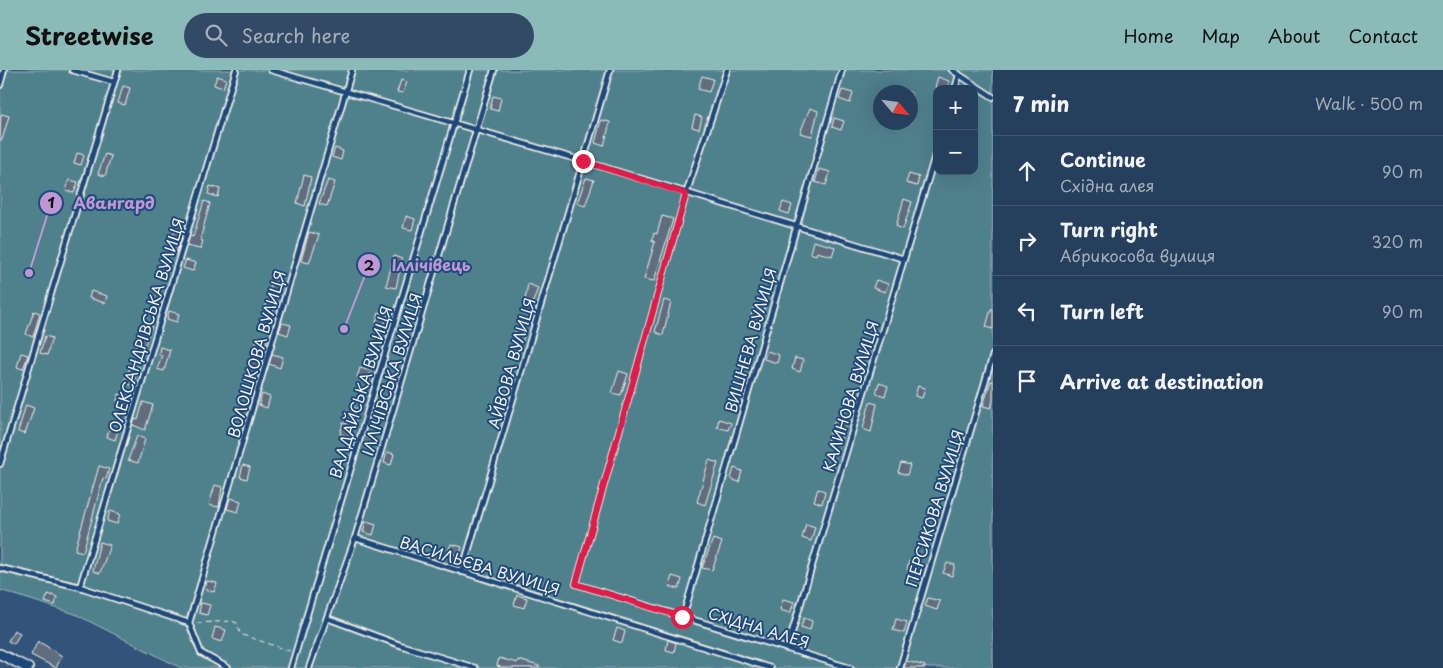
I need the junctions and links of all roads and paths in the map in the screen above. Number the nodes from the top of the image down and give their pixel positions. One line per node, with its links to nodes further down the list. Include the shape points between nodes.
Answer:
1 (4, 70): 15 (lane)
2 (72, 70): 14 (lane)
3 (118, 70): 14 (lane)
4 (236, 70): 31 (lane, ОЛЕКСАНДРІВСЬКА ВУЛИЦЯ)
5 (271, 70): 17 (lane)
6 (352, 70): 17 (lane, ВОЛОШКОВА ВУЛИЦЯ)
7 (470, 70): 19 (lane, ВАЛДАЙСЬКА ВУЛИЦЯ)
8 (494, 70): 20 (lane, ІЛЛІЧІВСЬКА ВУЛИЦЯ)
9 (610, 70): 21 (lane, АЙВОВА ВУЛИЦЯ)
10 (726, 70): 23 (lane)
11 (842, 70): 24 (lane, ВИШНЕВА ВУЛИЦЯ)
12 (952, 70): 13 (lane)
13 (959, 75): 16 (lane); 18 (lane)
14 (114, 82): 27 (lane)
15 (0, 85)
16 (956, 85)
17 (346, 92): 19 (lane); 34 (lane, ВОЛОШКОВА ВУЛИЦЯ)
18 (993, 97)
19 (454, 123): 20 (lane); 36 (lane, ВАЛДАЙСЬКА ВУЛИЦЯ)
20 (476, 130): 21 (lane); 28 (lane, ІЛЛІЧІВСЬКА ВУЛИЦЯ)
21 (583, 161): 23 (lane); 30 (lane, АЙВОВА ВУЛИЦЯ)
22 (933, 162): 25 (lane, КАЛИНОВА ВУЛИЦЯ)
23 (686, 194): 24 (lane); 32 (lane, СХІДНА АЛЕЯ, via 576,584)
24 (796, 228): 25 (lane); 32 (lane, ВИШНЕВА ВУЛИЦЯ)
25 (904, 260): 35 (lane, КАЛИНОВА ВУЛИЦЯ)
26 (993, 355): 45 (lane, ПЕРСИКОВА ВУЛИЦЯ)
27 (0, 464)
28 (355, 538): 30 (lane, ВАСИЛЬЄВА ВУЛИЦЯ); 33 (lane, ІЛЛІЧІВСЬКА ВУЛИЦЯ)
29 (0, 568): 31 (lane)
30 (462, 572): 43 (lane, ВАСИЛЬЄВА ВУЛИЦЯ)
31 (80, 587): 34 (lane)
32 (682, 617): 35 (lane, СХІДНА АЛЕЯ)
33 (327, 618): 41 (lane, ІЛЛІЧІВСЬКА ВУЛИЦЯ); 42 (lane)
34 (189, 623): 36 (path, via 232,621 244,635); 39 (lane, via 201,653)
35 (787, 649): 44 (lane, СХІДНА АЛЕЯ)
36 (295, 652): 40 (lane, ВАЛДАЙСЬКА ВУЛИЦЯ)
37 (0, 654): 38 (street)
38 (28, 668)
39 (228, 668)
40 (291, 668)
41 (310, 668)
42 (475, 668)
43 (770, 668)
44 (850, 668)
45 (900, 668)

